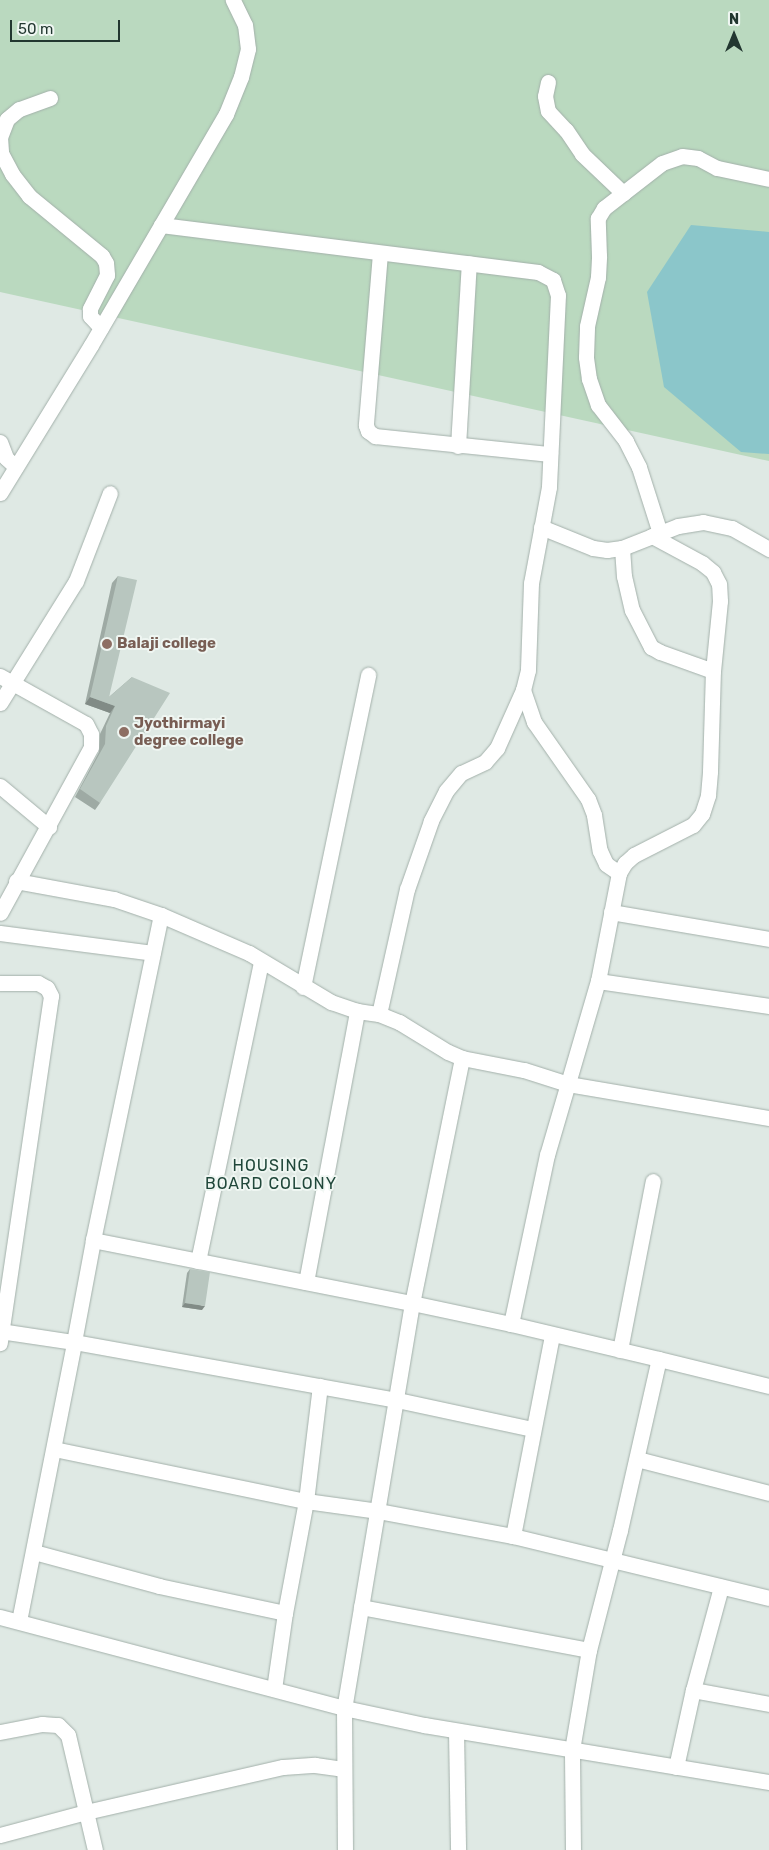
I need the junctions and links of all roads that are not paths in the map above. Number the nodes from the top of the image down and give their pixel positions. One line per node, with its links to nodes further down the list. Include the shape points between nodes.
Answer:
1 (233, 0): 6 (street, via 245,25 248,49 241,77 226,114)
2 (548, 82): 5 (street, via 545,96 548,111 582,154)
3 (50, 98): 9 (street, via 19,109 7,119 0,137 1,153 29,196 102,256 106,263 107,275 90,309 90,316)
4 (769, 179): 5 (street, via 717,168 698,158 682,156 662,163)
5 (623, 193): 17 (street, via 604,208 598,218 600,256 587,326 586,357 598,405 626,441 639,467)
6 (161, 225): 7 (street); 9 (street)
7 (380, 253): 8 (street); 11 (street, via 368,432 374,436)
8 (469, 263): 11 (street); 12 (street, via 538,272 553,280 558,295)
9 (101, 328): 13 (street)
10 (0, 442): 13 (street, via 6,458)
11 (458, 446): 12 (street)
12 (550, 454): 16 (street, via 549,487)
13 (16, 467): 14 (street)
14 (0, 493)
15 (110, 494): 22 (street, via 76,581)
16 (541, 527): 18 (street, via 593,548); 23 (street, via 531,583 530,647)
17 (656, 535): 18 (street); 19 (street, via 678,526 703,522 732,528); 20 (street, via 702,563 716,578 720,601)
18 (622, 548): 20 (street, via 632,610 651,647)
19 (769, 549)
20 (713, 671): 27 (street, via 710,771 702,814 693,826 634,855)
21 (368, 675): 38 (street)
22 (6, 679): 24 (street); 26 (street, via 86,724 91,734 91,747)
23 (523, 690): 27 (street, via 534,722 588,800 606,864); 41 (street, via 497,748 485,762 461,773 446,791 431,821 407,889)
24 (0, 703)
25 (0, 786): 26 (street)
26 (49, 827): 28 (street)
27 (619, 873): 29 (street)
28 (16, 881): 30 (street); 31 (street, via 114,899)
29 (611, 912): 33 (street); 36 (street)
30 (0, 913)
31 (161, 915): 34 (street); 35 (street, via 249,953)
32 (0, 934): 34 (street)
33 (769, 939)
34 (153, 953): 46 (street)
35 (261, 962): 38 (street); 47 (street)
36 (598, 980): 39 (street); 43 (street)
37 (0, 983): 51 (street, via 38,983 47,988 51,996)
38 (303, 987): 40 (street)
39 (769, 1006)
40 (357, 1011): 41 (street); 48 (street)
41 (380, 1014): 42 (street)
42 (462, 1058): 43 (street, via 524,1070); 49 (street)
43 (568, 1084): 44 (street); 50 (street, via 547,1155)
44 (769, 1118)
45 (653, 1181): 54 (street)
46 (93, 1240): 47 (street); 53 (street)
47 (198, 1261): 48 (street)
48 (306, 1282): 49 (street)
49 (412, 1303): 50 (street); 58 (street)
50 (511, 1324): 52 (street)
51 (0, 1335): 53 (street)
52 (552, 1335): 54 (street); 59 (street)
53 (74, 1342): 56 (street); 60 (street)
54 (620, 1350): 55 (street)
55 (659, 1359): 57 (street); 61 (street)
56 (320, 1386): 58 (street); 63 (street)
57 (769, 1386)
58 (397, 1400): 59 (street); 64 (street)
59 (532, 1429): 65 (street)
60 (54, 1449): 63 (street); 66 (street)
61 (637, 1459): 62 (street); 67 (street)
62 (769, 1493)
63 (306, 1501): 64 (street); 71 (street)
64 (378, 1511): 65 (street); 70 (street)
65 (513, 1536): 67 (street)
66 (34, 1552): 71 (street, via 158,1586); 73 (street)
67 (613, 1559): 68 (street); 74 (street)
68 (721, 1587): 69 (street); 76 (street)
69 (769, 1598)
70 (361, 1607): 74 (street); 78 (street)
71 (284, 1613): 75 (street)
72 (0, 1617): 73 (street)
73 (19, 1621): 75 (street)
74 (589, 1650): 81 (street)
75 (274, 1689): 78 (street)
76 (693, 1690): 77 (street); 82 (street)
77 (769, 1704)
78 (344, 1708): 79 (street); 83 (street)
79 (456, 1730): 81 (street); 89 (street)
80 (0, 1732): 85 (street, via 42,1724 58,1726 68,1735)
81 (572, 1750): 82 (street); 90 (street)
82 (676, 1767): 84 (street)
83 (343, 1769): 85 (street, via 315,1765 283,1767); 88 (street)
84 (769, 1782)
85 (86, 1812): 86 (street); 87 (street)
86 (0, 1835)
87 (95, 1850)
88 (345, 1850)
89 (458, 1850)
90 (573, 1850)

